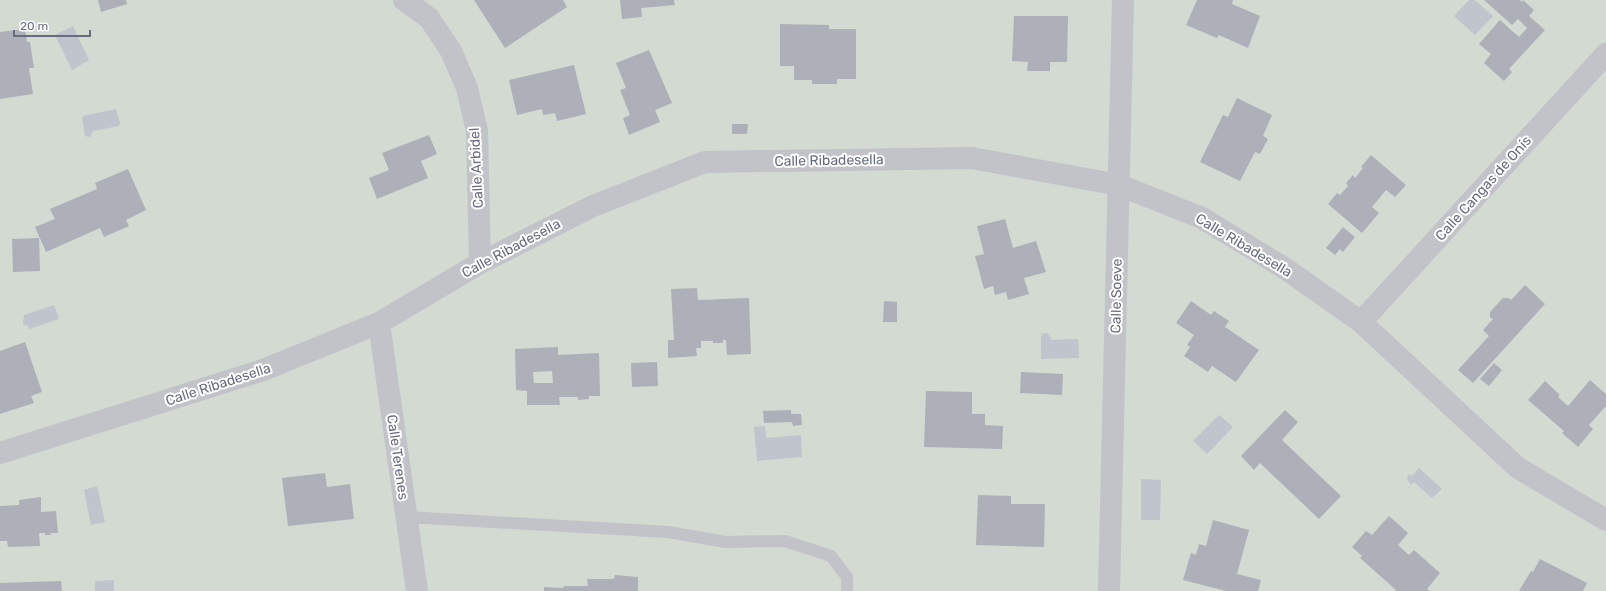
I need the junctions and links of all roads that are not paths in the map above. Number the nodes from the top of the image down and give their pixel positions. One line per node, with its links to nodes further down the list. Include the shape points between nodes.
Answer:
1 (404, 0): 5 (street, Calle Arbidel, via 429,18 451,51 467,88 477,131)
2 (1123, 0): 4 (street, Calle Soeve)
3 (1606, 54): 6 (street, Calle Cangas de Onís)
4 (1119, 185): 5 (street, Calle Ribadesella, via 972,158 705,162 593,206); 6 (street, Calle Ribadesella, via 1202,218 1286,268); 13 (street, Calle Soeve)
5 (480, 263): 7 (street, Calle Ribadesella)
6 (1361, 322): 10 (street, Calle Ribadesella, via 1518,468)
7 (379, 323): 8 (street, Calle Ribadesella, via 263,370); 9 (street, Calle Terenes)
8 (0, 453)
9 (407, 517): 11 (street, Calle Terenes); 12 (lane, via 668,532 726,542 784,541 831,556 847,577)
10 (1606, 520)
11 (417, 591)
12 (847, 591)
13 (1109, 591)

